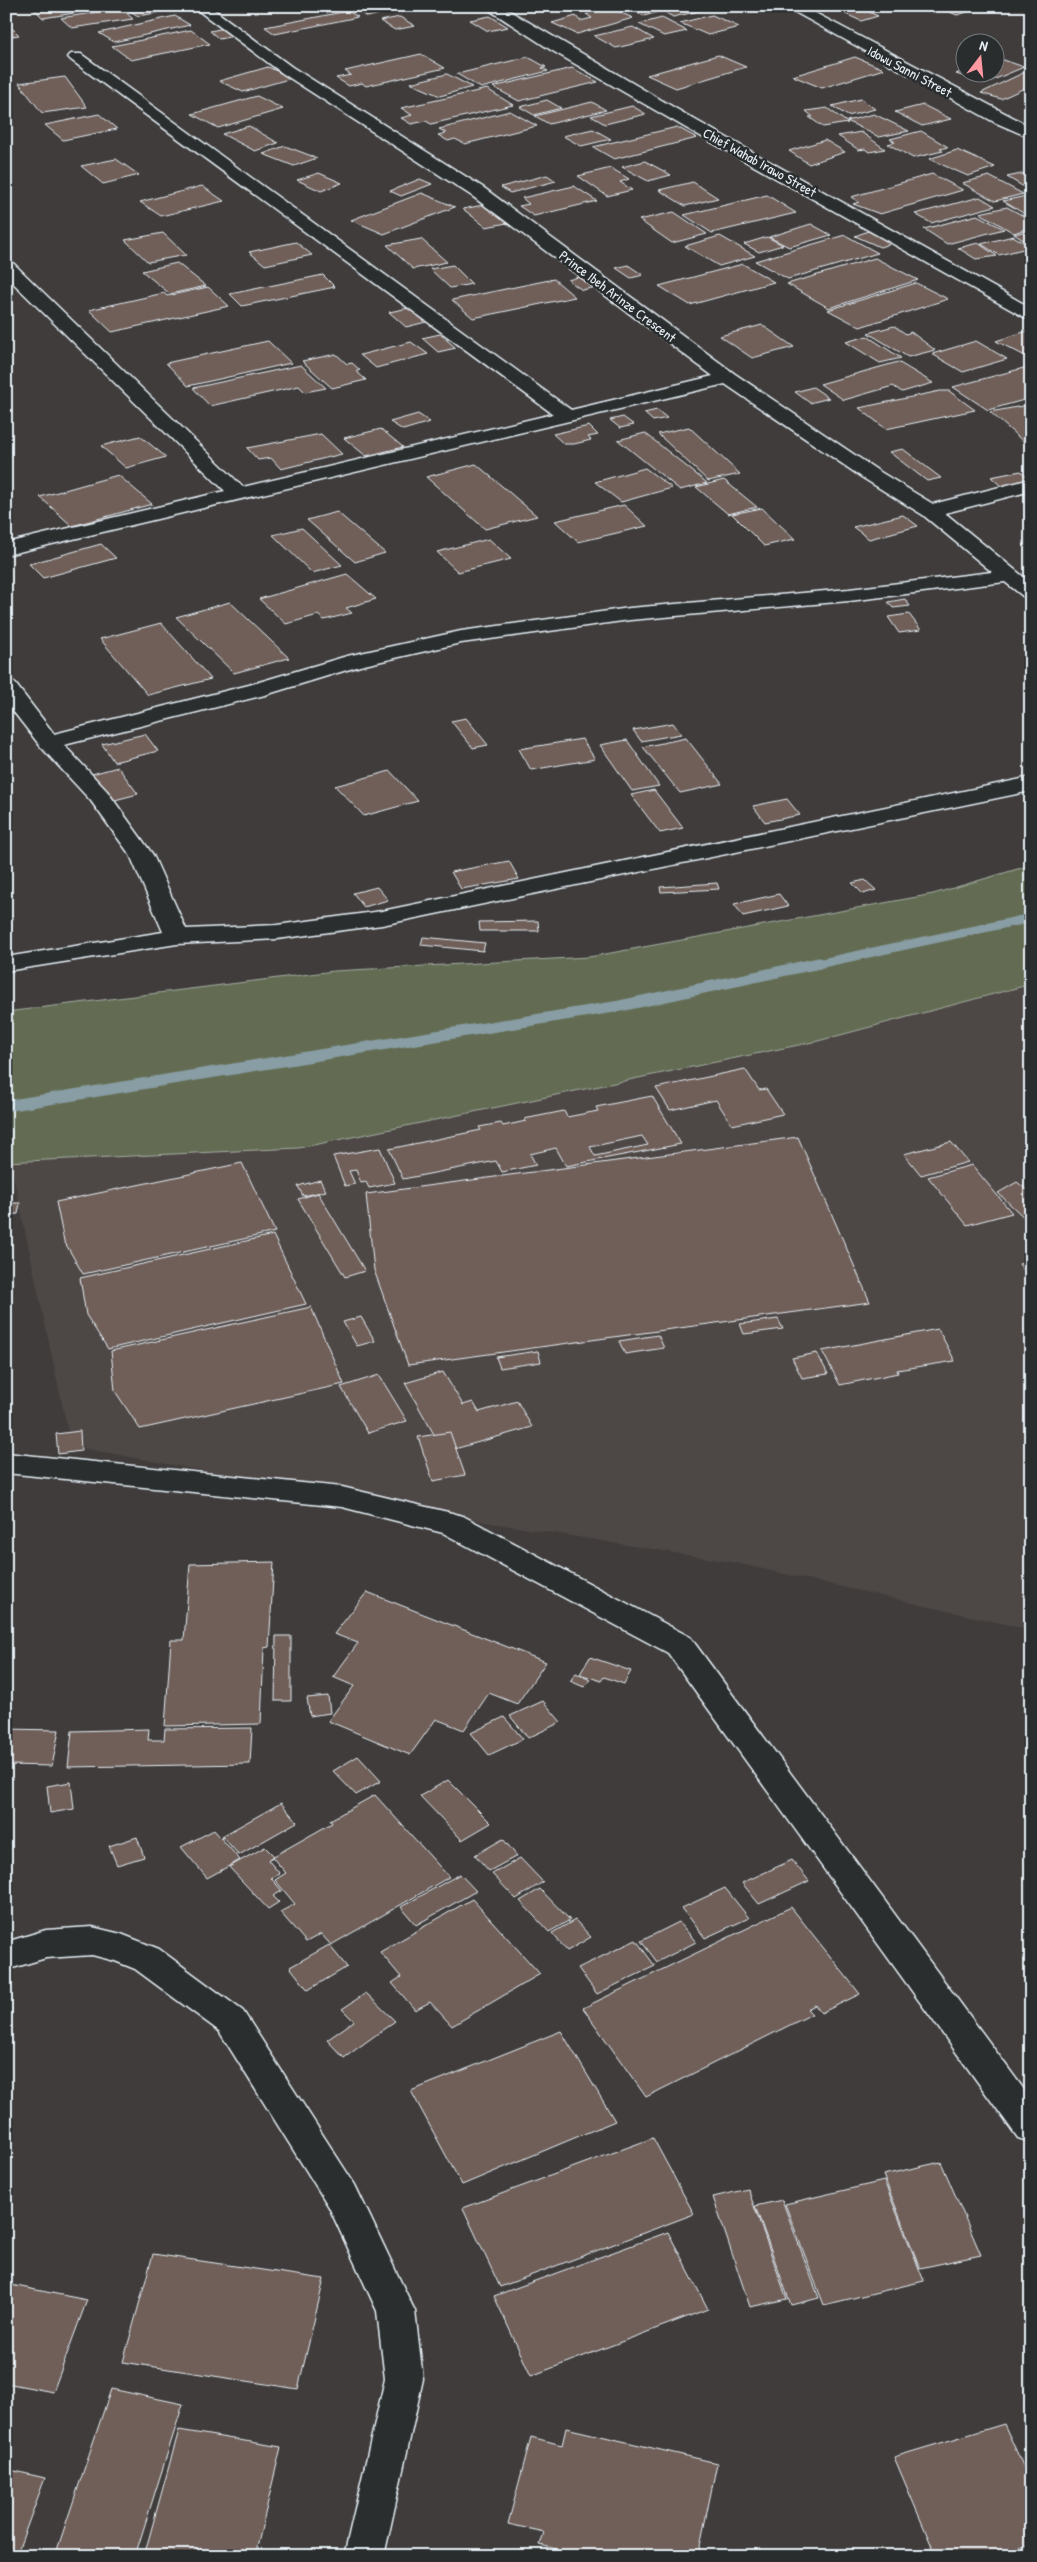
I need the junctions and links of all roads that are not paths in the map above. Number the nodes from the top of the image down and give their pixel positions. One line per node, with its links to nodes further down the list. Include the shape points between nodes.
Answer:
1 (199, 6): 8 (street, Prince Ibeh Arinze Crescent, via 287,70 478,192)
2 (490, 6): 7 (street, Chief Wahab Irawo Street, via 592,69)
3 (791, 6): 5 (street, Idowu Sanni Street, via 1000,120)
4 (76, 57): 9 (street)
5 (1031, 133)
6 (6, 266): 11 (street)
7 (1031, 316)
8 (728, 378): 9 (street); 12 (street, Prince Ibeh Arinze Crescent)
9 (569, 416): 11 (street)
10 (1031, 486): 12 (street)
11 (237, 492): 13 (street)
12 (930, 511): 14 (street, Prince Ibeh Arinze Crescent)
13 (6, 549)
14 (1008, 576): 15 (street, Prince Ibeh Arinze Crescent); 17 (street, via 849,595 630,614 461,637 355,661 257,690)
15 (1031, 593)
16 (6, 687): 17 (street)
17 (49, 742): 19 (street, via 99,796 141,855)
18 (1031, 784): 19 (street, via 382,918 278,932)
19 (177, 937): 20 (street)
20 (6, 964)
21 (6, 1463): 23 (street, via 342,1497 452,1524 679,1645)
22 (6, 1956): 24 (street, via 46,1944 92,1941 147,1959 231,2021 342,2196 396,2311 404,2379)
23 (1031, 2128)
24 (364, 2556)

